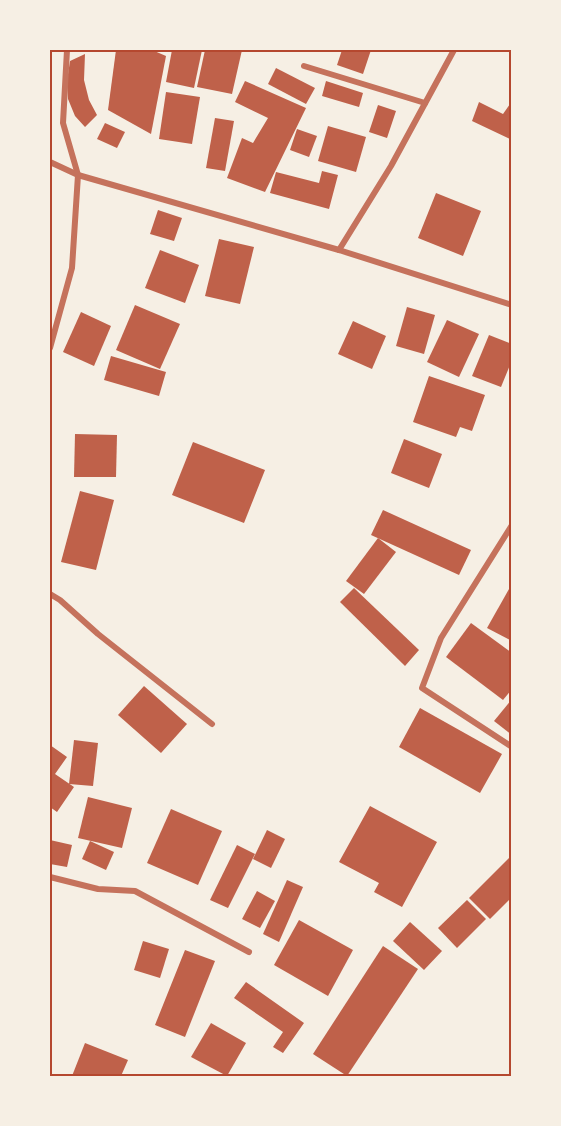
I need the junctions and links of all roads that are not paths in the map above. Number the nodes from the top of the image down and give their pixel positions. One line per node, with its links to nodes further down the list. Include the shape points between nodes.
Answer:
1 (67, 50): 6 (street, via 63,123)
2 (454, 50): 4 (street)
3 (304, 66): 4 (street)
4 (425, 103): 7 (street)
5 (50, 162): 6 (street)
6 (78, 175): 7 (street); 9 (street, via 72,268)
7 (339, 250): 8 (street)
8 (512, 305)
9 (50, 348)
10 (512, 525): 13 (street, via 441,638 422,688)
11 (50, 594): 12 (street)
12 (212, 723)
13 (512, 747)
14 (50, 877): 15 (street, via 98,889 135,891)
15 (249, 952)

